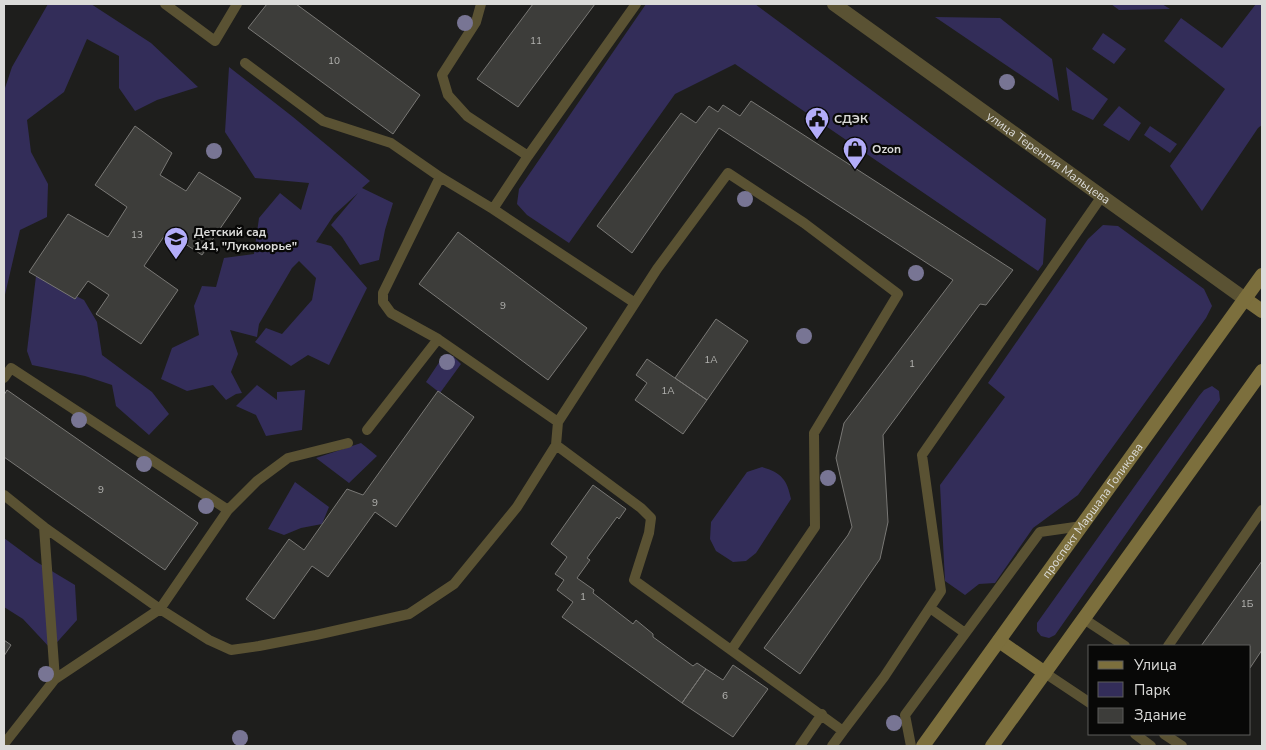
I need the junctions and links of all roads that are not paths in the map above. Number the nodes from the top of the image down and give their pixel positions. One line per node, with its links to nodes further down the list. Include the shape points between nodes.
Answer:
1 (165, 4): 2 (lane, via 215,41)
2 (238, 4)
3 (481, 4): 7 (lane, via 476,22 442,75 448,95 467,116)
4 (636, 4): 7 (lane)
5 (834, 4): 9 (street, улица Терентия Мальцева)
6 (245, 63): 8 (lane, via 323,121 391,143)
7 (528, 156): 10 (lane)
8 (440, 177): 10 (lane); 15 (lane, via 383,293 383,302 391,313)
9 (1102, 196): 12 (street, улица Терентия Мальцева); 28 (lane, via 922,455 941,591)
10 (493, 209): 13 (lane)
11 (1262, 275): 12 (main road, проспект Маршала Голикова)
12 (1245, 299): 14 (main road, улица Терентия Мальцева); 26 (main road, проспект Маршала Голикова)
13 (635, 303): 19 (lane); 35 (lane, via 728,173 804,223 898,294 814,433 815,527)
14 (1262, 311)
15 (438, 339): 19 (lane); 20 (lane)
16 (8, 365): 18 (lane); 24 (lane)
17 (1262, 371): 30 (main road)
18 (4, 378)
19 (558, 422): 22 (lane)
20 (367, 430)
21 (348, 443): 24 (lane, via 288,458 256,481)
22 (556, 445): 29 (lane, via 518,507 454,584 408,614 231,650); 35 (lane, via 651,518 634,580)
23 (4, 495): 27 (lane)
24 (228, 510): 29 (lane)
25 (1262, 510): 34 (lane)
26 (1082, 526): 31 (lane, via 1040,532); 32 (main road, проспект Маршала Голикова)
27 (44, 527): 29 (lane); 37 (lane)
28 (930, 608): 31 (lane); 40 (lane, via 884,677)
29 (160, 609): 37 (lane)
30 (1084, 619): 33 (lane); 36 (main road)
31 (965, 633): 47 (lane, via 905,715)
32 (999, 640): 36 (main road); 48 (main road, проспект Маршала Голикова)
33 (1123, 645)
34 (1169, 645)
35 (732, 649): 39 (lane)
36 (1045, 673): 38 (lane); 49 (main road)
37 (54, 679): 44 (lane)
38 (1088, 702)
39 (822, 714): 40 (lane); 45 (lane)
40 (843, 730): 46 (lane)
41 (1136, 735): 50 (lane)
42 (1161, 735): 50 (lane)
43 (1164, 735): 51 (lane)
44 (4, 744)
45 (800, 746)
46 (832, 746)
47 (911, 746)
48 (923, 746)
49 (992, 746)
50 (1152, 746)
51 (1182, 746)

